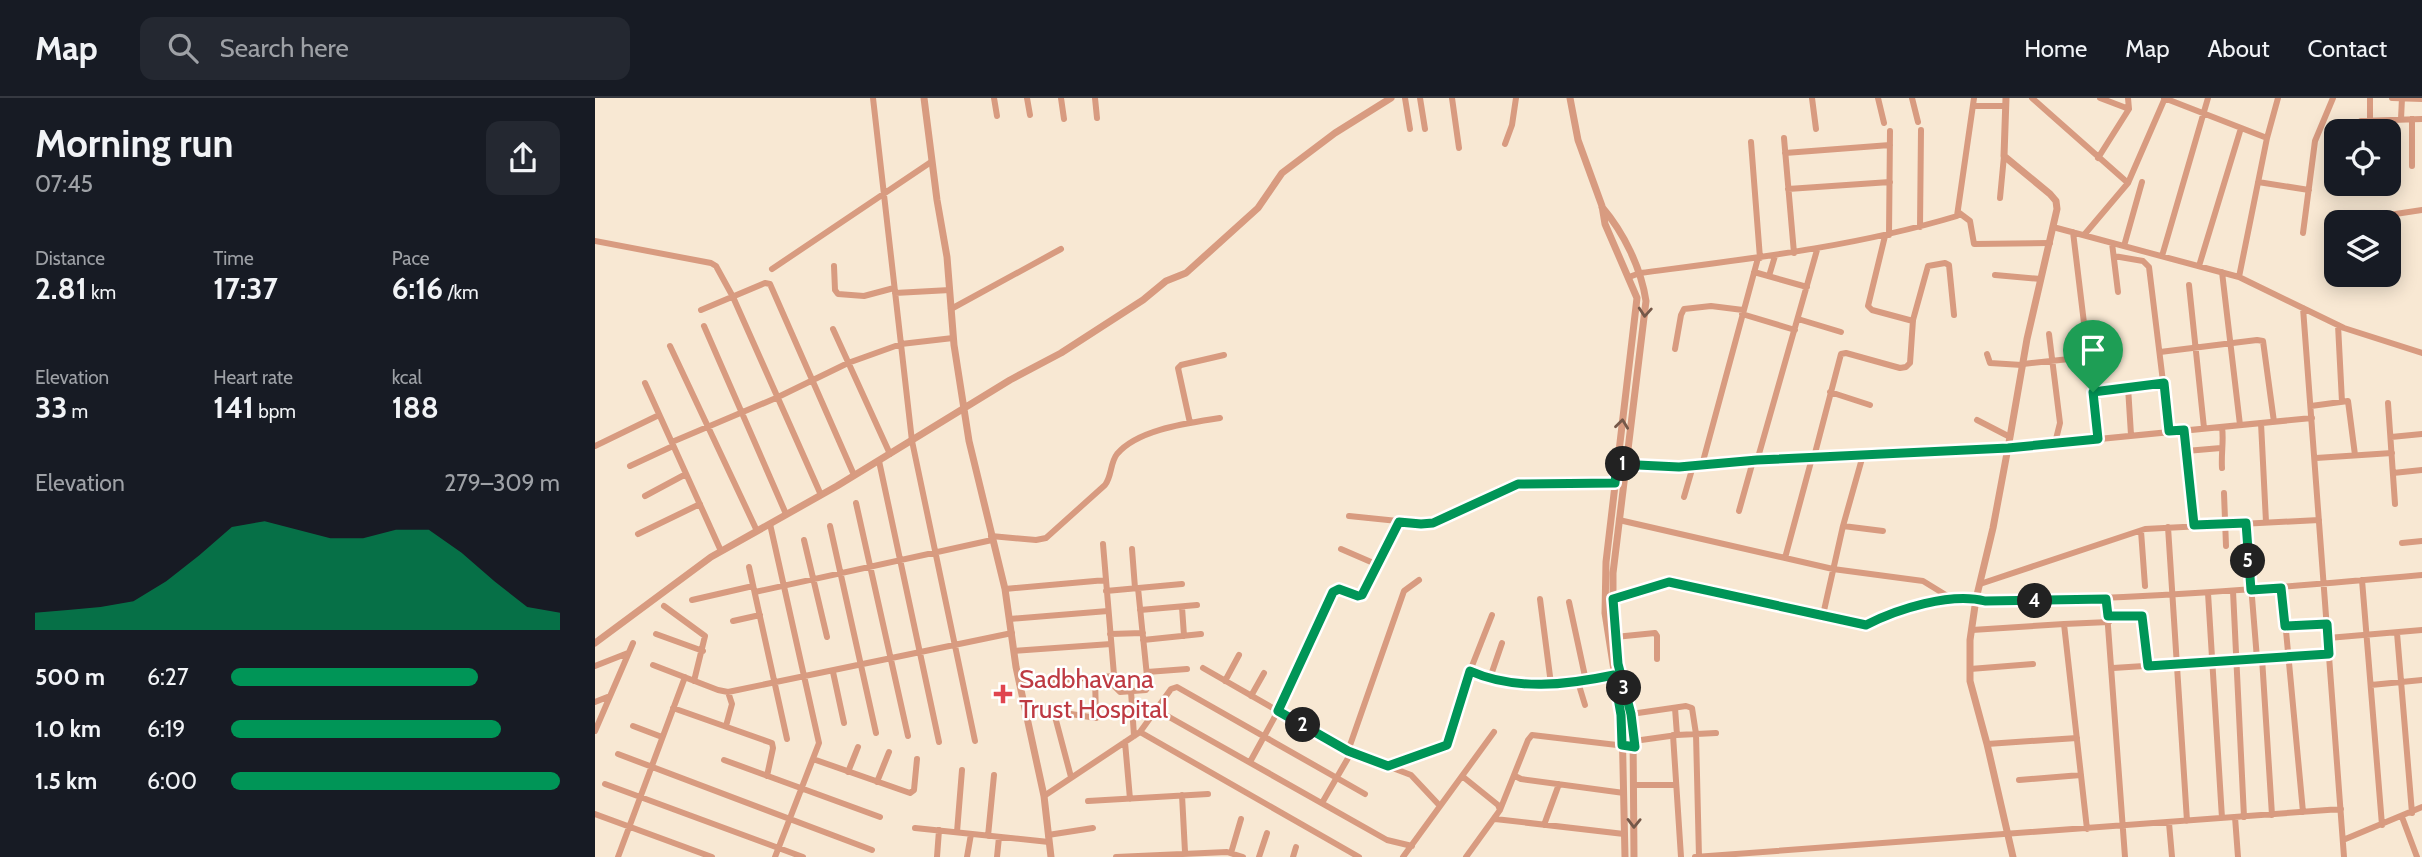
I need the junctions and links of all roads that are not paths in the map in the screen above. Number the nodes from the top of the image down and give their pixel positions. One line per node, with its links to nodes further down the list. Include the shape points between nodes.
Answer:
1 (873, 98): 66 (street)
2 (924, 98): 58 (street)
3 (994, 98): 32 (street)
4 (1027, 98): 31 (street)
5 (1061, 98): 34 (street)
6 (1095, 98): 33 (street)
7 (1391, 98): 144 (street, via 1282,173 1258,208 1186,273 1166,281 1061,353)
8 (1405, 98): 41 (street)
9 (1420, 98): 42 (street)
10 (1453, 98): 52 (street)
11 (1516, 98): 50 (street)
12 (1570, 98): 68 (street, via 1578,140)
13 (1812, 98): 43 (street)
14 (1878, 98): 39 (street)
15 (1912, 98): 72 (street, via 1919,126)
16 (2032, 98): 57 (street)
17 (2100, 98): 29 (street)
18 (2127, 98): 29 (street)
19 (2208, 98): 30 (street)
20 (2278, 98): 46 (street)
21 (2333, 98): 65 (street, via 2315,141)
22 (2370, 98): 35 (street)
23 (2392, 98): 25 (street)
24 (2168, 99): 30 (street); 63 (street)
25 (2402, 99): 26 (street); 36 (street)
26 (2422, 99)
27 (1974, 102): 28 (street); 70 (street)
28 (2006, 102): 55 (street)
29 (2129, 109): 57 (street)
30 (2203, 113): 40 (street); 87 (street)
31 (1030, 115)
32 (997, 116)
33 (1097, 118)
34 (1064, 119)
35 (2371, 119)
36 (2401, 119): 37 (street)
37 (2412, 119): 38 (street); 47 (street)
38 (2422, 119)
39 (1884, 123)
40 (2241, 128): 46 (street); 90 (street)
41 (1410, 129)
42 (1425, 129)
43 (1817, 129)
44 (1890, 131): 51 (street)
45 (1784, 138): 53 (street)
46 (2267, 138): 62 (street)
47 (2412, 138): 48 (street); 54 (street)
48 (2422, 139)
49 (1751, 142): 88 (street)
50 (1505, 144)
51 (1890, 145): 53 (street); 60 (street)
52 (1459, 148)
53 (1785, 153): 64 (street)
54 (2412, 155): 56 (street); 59 (street)
55 (2004, 156): 67 (street); 73 (street, via 2056,201)
56 (2422, 156)
57 (2098, 158): 63 (street)
58 (931, 162): 66 (street); 102 (street)
59 (2412, 166)
60 (1889, 182): 64 (street); 76 (street)
61 (2142, 182): 81 (street)
62 (2258, 182): 65 (street); 98 (street)
63 (2128, 183): 77 (street)
64 (1788, 189): 84 (street)
65 (2309, 190): 75 (street)
66 (884, 194): 91 (street); 103 (street)
67 (2000, 198)
68 (1602, 206): 94 (street); 96 (street, via 1605,224)
69 (2422, 210): 71 (street)
70 (1958, 212): 72 (street, via 1958,216); 79 (street, via 1970,221 1974,244)
71 (2401, 213)
72 (1920, 227): 76 (street)
73 (2053, 227): 74 (street); 79 (street)
74 (2073, 232): 77 (street); 129 (street)
75 (2303, 233)
76 (1887, 235): 83 (street); 112 (street, via 1868,306)
77 (2084, 235): 80 (street)
78 (595, 241): 105 (street, via 713,264)
79 (2050, 243): 99 (street)
80 (2112, 243): 81 (street); 86 (street)
81 (2124, 246): 87 (street)
82 (1061, 249): 107 (street)
83 (1817, 250): 84 (street); 101 (street)
84 (1794, 253): 85 (street)
85 (1775, 256): 88 (street); 97 (street)
86 (2114, 256): 104 (street); 125 (street, via 2147,263)
87 (2162, 256): 90 (street)
88 (1759, 258): 92 (street); 94 (street)
89 (835, 266): 103 (street, via 838,294)
90 (2199, 266): 93 (street)
91 (772, 269)
92 (1754, 272): 97 (street); 109 (street)
93 (2221, 272): 98 (street); 120 (street)
94 (1640, 273): 96 (street); 180 (street, one-way to 180, via 1646,311)
95 (1994, 275): 99 (street)
96 (1629, 276): 179 (street, one-way to 96, via 1637,298)
97 (1769, 276): 101 (street)
98 (2239, 277): 106 (street)
99 (2041, 279): 132 (street)
100 (2189, 285): 123 (street)
101 (1807, 287): 111 (street)
102 (950, 290): 103 (street); 107 (street)
103 (895, 291): 121 (street)
104 (2118, 292)
105 (733, 297): 108 (street); 133 (street, via 770,284); 139 (street)
106 (2303, 308): 113 (street); 143 (street)
107 (951, 309): 119 (street)
108 (701, 310)
109 (1742, 312): 116 (street); 124 (street, via 1711,306 1684,309); 181 (street)
110 (1954, 315): 112 (street, via 1945,263 1927,267)
111 (1798, 319): 116 (street); 117 (street)
112 (1913, 321): 137 (street, via 1908,366 1900,368 1843,353)
113 (2338, 325): 126 (street); 140 (street)
114 (704, 326): 145 (street)
115 (833, 329): 131 (street)
116 (1794, 330): 178 (street)
117 (1841, 332)
118 (2049, 334): 130 (street)
119 (953, 338): 121 (street); 144 (street)
120 (2230, 343): 123 (street); 150 (street, via 2257,340 2265,344); 153 (street)
121 (901, 344): 131 (street); 164 (street)
122 (670, 346): 155 (street)
123 (2195, 348): 125 (street); 156 (street)
124 (1675, 349)
125 (2160, 352): 135 (street)
126 (2422, 353)
127 (1987, 354): 132 (street, via 1990,363)
128 (1224, 355): 151 (street, via 1178,368)
129 (2088, 357): 130 (street); 138 (street)
130 (2052, 361): 132 (street); 165 (street, via 2060,423)
131 (848, 363): 133 (street); 172 (street)
132 (2022, 364): 161 (street)
133 (813, 380): 139 (street); 188 (street)
134 (645, 383): 146 (street)
135 (2164, 383): 136 (street); 158 (street)
136 (2128, 387): 138 (street); 160 (street)
137 (1830, 392): 142 (street); 175 (street)
138 (2093, 392): 163 (street)
139 (776, 398): 145 (street); 191 (street)
140 (2342, 402): 143 (street); 174 (street, via 2348,401)
141 (2388, 403): 162 (street)
142 (1870, 405)
143 (2311, 406): 148 (street)
144 (964, 409): 164 (street); 215 (street)
145 (742, 412): 155 (street); 198 (street)
146 (660, 415): 166 (street); 167 (street)
147 (1220, 418): 151 (street)
148 (2312, 418): 150 (street); 176 (street)
149 (1977, 420): 161 (street)
150 (2274, 422): 152 (street)
151 (1190, 423): 215 (street, via 1130,442 1115,456 1105,485 1050,535 1036,540)
152 (2260, 423): 153 (street); 203 (street)
153 (2240, 425): 154 (street)
154 (2222, 426): 156 (street); 169 (street)
155 (707, 428): 166 (street); 212 (street)
156 (2204, 428): 157 (street)
157 (2184, 430): 158 (street); 170 (street)
158 (2169, 431): 160 (street)
159 (2422, 434): 162 (street)
160 (2131, 435): 163 (street)
161 (2010, 437): 168 (street)
162 (2391, 437): 171 (street)
163 (2098, 439): 165 (street)
164 (912, 441): 172 (street); 224 (street)
165 (2055, 443): 168 (street)
166 (673, 444): 182 (street); 187 (street)
167 (595, 446)
168 (2008, 448): 173 (street); 238 (street)
169 (2221, 448): 170 (street); 184 (street)
170 (2186, 451): 207 (street)
171 (2392, 453): 174 (street); 186 (street)
172 (890, 454): 177 (street)
173 (1863, 455): 175 (street); 209 (street)
174 (2355, 455): 176 (street)
175 (1813, 458): 178 (street); 225 (street)
176 (2316, 458): 201 (street)
177 (879, 461): 188 (street); 226 (street)
178 (1755, 461): 181 (street); 197 (street)
179 (1617, 464): 180 (street); 189 (street)
180 (1627, 464): 183 (street); 200 (street)
181 (1702, 465): 183 (street)
182 (630, 466)
183 (1693, 466): 193 (street)
184 (2222, 468)
185 (2422, 470): 186 (street)
186 (2393, 473): 195 (street)
187 (686, 474): 192 (street); 196 (street)
188 (854, 475): 191 (street)
189 (1615, 483): 202 (street, via 1518,484 1433,523); 253 (street, via 1605,567)
190 (2224, 493): 206 (street)
191 (821, 495): 198 (street)
192 (645, 496)
193 (1684, 498)
194 (856, 503): 229 (street)
195 (2395, 503)
196 (700, 504): 214 (street); 223 (street)
197 (1739, 511)
198 (786, 514): 205 (street)
199 (1349, 516): 202 (street)
200 (1619, 520): 225 (street); 253 (street)
201 (2319, 520): 203 (street); 239 (street)
202 (1399, 522): 227 (street)
203 (2266, 522): 204 (street)
204 (2246, 523): 206 (street); 246 (street)
205 (770, 524): 212 (street); 240 (street)
206 (2226, 524): 207 (street); 220 (street)
207 (2194, 525): 210 (street)
208 (830, 526): 231 (street)
209 (1843, 526): 213 (street); 230 (street)
210 (2168, 527): 211 (street); 250 (street)
211 (2141, 530): 238 (street); 241 (street)
212 (757, 531): 223 (street)
213 (1883, 531)
214 (638, 534)
215 (992, 538): 224 (street); 245 (street)
216 (804, 540): 233 (street)
217 (2422, 541): 218 (street)
218 (2402, 543)
219 (1103, 544): 234 (street)
220 (2226, 547)
221 (1132, 549): 242 (street)
222 (1341, 549): 227 (street)
223 (721, 551): 285 (street)
224 (935, 553): 226 (street); 289 (street)
225 (1785, 558): 230 (street)
226 (899, 561): 229 (street); 293 (street)
227 (1378, 565): 341 (street, via 1362,595 1339,589 1333,592)
228 (749, 567): 244 (street)
229 (870, 567): 231 (street); 297 (street)
230 (1833, 569): 256 (street, via 1923,581); 265 (street)
231 (842, 573): 233 (street); 306 (street)
232 (2422, 575): 236 (street)
233 (813, 579): 240 (street); 282 (street)
234 (1106, 580): 245 (street); 247 (street)
235 (1419, 580): 367 (street, via 1404,591)
236 (2362, 580): 239 (street); 279 (street)
237 (1182, 584): 242 (street)
238 (1980, 584): 251 (street)
239 (2324, 584): 243 (street); 270 (street)
240 (784, 586): 244 (street); 320 (street)
241 (2145, 586)
242 (1137, 588): 247 (street); 261 (street)
243 (2281, 588): 246 (street); 271 (street)
244 (754, 589): 255 (street); 263 (street)
245 (1005, 589): 266 (street)
246 (2251, 590): 248 (street); 299 (street)
247 (1107, 591): 262 (street)
248 (2233, 591): 249 (street); 300 (street)
249 (2208, 593): 250 (street); 301 (street)
250 (2173, 595): 254 (street); 303 (street)
251 (1976, 598): 254 (street); 256 (street); 272 (street)
252 (1540, 599): 329 (street)
253 (1609, 599): 265 (street, via 1669,582); 283 (street); 313 (street)
254 (2106, 599): 267 (street)
255 (692, 600)
256 (1954, 600): 265 (street, via 1925,603 1866,625)
257 (1569, 602): 325 (street)
258 (664, 606): 290 (street, via 704,634)
259 (1197, 606): 260 (street)
260 (1182, 607): 261 (street); 281 (street)
261 (1140, 610): 280 (street)
262 (1108, 611): 266 (street); 277 (street)
263 (759, 615): 268 (street); 328 (street)
264 (1492, 615): 312 (street)
265 (1823, 615)
266 (1010, 619): 276 (street)
267 (2108, 619): 269 (street); 307 (street, via 2142,616); 309 (street)
268 (733, 621)
269 (2064, 624): 272 (street); 357 (street)
270 (2327, 624): 271 (street); 284 (street)
271 (2285, 626): 296 (street)
272 (1972, 630): 311 (street)
273 (2422, 630): 274 (street)
274 (2397, 633): 279 (street); 327 (street)
275 (656, 634): 290 (street)
276 (1012, 634): 289 (street); 291 (street)
277 (1110, 634): 280 (street); 287 (street)
278 (1201, 634): 281 (street)
279 (2366, 635): 284 (street); 330 (street)
280 (1143, 636): 281 (street); 315 (street)
281 (1184, 636)
282 (827, 637)
283 (1615, 637): 298 (street, via 1655,632); 313 (street)
284 (2328, 638): 294 (street)
285 (595, 643)
286 (632, 643): 292 (street)
287 (1111, 643): 291 (street); 317 (street)
288 (1502, 643): 321 (street)
289 (955, 646): 293 (street); 359 (street)
290 (703, 651): 323 (street)
291 (1014, 651): 326 (street)
292 (628, 653): 305 (street); 333 (street)
293 (920, 653): 297 (street); 360 (street)
294 (2329, 654): 296 (street); 402 (street)
295 (1239, 655): 324 (street)
296 (2288, 656): 299 (street); 404 (street)
297 (891, 659): 306 (street); 354 (street)
298 (1657, 659)
299 (2260, 659): 300 (street); 407 (street)
300 (2238, 660): 301 (street); 410 (street)
301 (2213, 662): 303 (street); 413 (street)
302 (2033, 664): 311 (street)
303 (2177, 664): 307 (street); 416 (street)
304 (653, 665): 318 (street)
305 (595, 666)
306 (861, 666): 314 (street); 349 (street)
307 (2148, 666): 309 (street)
308 (1203, 668): 324 (street)
309 (2113, 668): 420 (street)
310 (1187, 669): 315 (street)
311 (1970, 669): 363 (street)
312 (1470, 671): 321 (street); 373 (street, via 1447,745)
313 (1616, 671): 325 (street); 343 (street); 364 (street)
314 (833, 672): 320 (street); 344 (street)
315 (1147, 672): 331 (street, via 1147,688)
316 (1264, 673): 334 (street)
317 (1114, 676): 319 (street); 331 (street, via 1116,690)
318 (685, 677): 323 (street); 337 (street)
319 (1095, 677): 326 (street); 342 (street, via 1096,718)
320 (805, 678): 328 (street); 369 (street, via 818,738)
321 (1490, 678): 329 (street)
322 (2422, 680): 327 (street)
323 (694, 681): 332 (street)
324 (1226, 681): 334 (street)
325 (1582, 681): 329 (street); 336 (street)
326 (1019, 682): 394 (street)
327 (2401, 682): 330 (street); 405 (street)
328 (774, 683): 332 (street); 358 (street)
329 (1551, 684)
330 (2371, 685): 419 (street)
331 (1131, 691): 351 (street)
332 (728, 692): 346 (street, via 732,704)
333 (610, 696): 335 (street); 347 (street)
334 (1251, 696): 341 (street)
335 (595, 702)
336 (1584, 705)
337 (673, 708): 346 (street); 356 (street)
338 (1675, 708): 343 (street); 352 (street, via 1692,708); 353 (street)
339 (1053, 709): 382 (street)
340 (1155, 709): 351 (street); 355 (street, via 1177,687); 372 (street)
341 (1278, 711): 355 (street); 367 (street)
342 (1071, 714)
343 (1631, 714): 362 (street)
344 (844, 723)
345 (633, 726): 356 (street)
346 (726, 726): 379 (street, via 772,743)
347 (595, 731)
348 (1494, 732): 380 (street)
349 (876, 733)
350 (1716, 733): 352 (street)
351 (1137, 734): 361 (street); 453 (street)
352 (1696, 734): 353 (street); 459 (street)
353 (1675, 735): 362 (street); 389 (street)
354 (908, 736)
355 (1264, 736): 372 (street); 383 (street)
356 (662, 737): 374 (street)
357 (2077, 738): 363 (street); 378 (street)
358 (786, 739)
359 (975, 741)
360 (939, 742)
361 (1125, 742): 382 (street); 397 (street)
362 (1634, 744): 364 (street); 388 (street)
363 (1987, 744): 430 (street)
364 (1622, 745): 381 (street, via 1532,735); 391 (street)
365 (858, 747): 376 (street)
366 (889, 752): 385 (street)
367 (1350, 752): 373 (street); 383 (street)
368 (618, 754): 374 (street)
369 (813, 759): 376 (street); 390 (street)
370 (917, 759): 385 (street, via 912,792)
371 (724, 760): 379 (street)
372 (1250, 762): 399 (street)
373 (1388, 766): 400 (street, via 1414,777)
374 (651, 768): 396 (street); 412 (street)
375 (962, 771): 426 (street)
376 (848, 772): 385 (street)
377 (995, 775): 431 (street)
378 (2081, 775): 384 (street); 424 (street)
379 (767, 776): 390 (street)
380 (1462, 776): 400 (street); 403 (street)
381 (1515, 776): 387 (street); 403 (street)
382 (1072, 777): 394 (street)
383 (1337, 778): 393 (street); 399 (street)
384 (2019, 780)
385 (877, 782)
386 (605, 784): 396 (street)
387 (1559, 784): 391 (street); 418 (street)
388 (1635, 785): 389 (street); 457 (street, one-way to 457)
389 (1676, 785): 458 (street)
390 (802, 789): 408 (street); 412 (street)
391 (1624, 793): 429 (street)
392 (1208, 794): 395 (street)
393 (1364, 794)
394 (1044, 796): 433 (street)
395 (1182, 796): 397 (street); 439 (street)
396 (640, 798): 421 (street); 437 (street)
397 (1129, 799): 398 (street)
398 (1088, 801)
399 (1322, 803): 435 (street, via 1387,840)
400 (1440, 806): 435 (street)
401 (2422, 807): 405 (street)
402 (2341, 809): 404 (street); 434 (street)
403 (1500, 810): 415 (street)
404 (2303, 812): 407 (street)
405 (2412, 813): 411 (street)
406 (595, 814): 421 (street)
407 (2271, 815): 410 (street)
408 (880, 817)
409 (2235, 817): 410 (street); 413 (street); 463 (street)
410 (2244, 817)
411 (2402, 817): 419 (street); 465 (street)
412 (790, 818): 437 (street); 438 (street)
413 (2222, 818): 416 (street)
414 (1241, 819): 440 (street)
415 (1495, 819): 418 (street); 455 (street)
416 (2187, 821): 417 (street)
417 (2169, 822): 420 (street); 462 (street)
418 (1544, 825): 429 (street)
419 (2382, 825): 434 (street)
420 (2123, 826): 424 (street); 461 (street)
421 (629, 827): 441 (street); 442 (street)
422 (915, 828): 425 (street)
423 (1093, 828): 433 (street)
424 (2087, 829): 430 (street)
425 (939, 830): 426 (street); 445 (street)
426 (957, 832): 428 (street)
427 (1267, 833): 451 (street)
428 (971, 834): 431 (street); 446 (street)
429 (1624, 834): 456 (street)
430 (2008, 835): 459 (street); 460 (street)
431 (988, 836): 432 (street)
432 (999, 837): 433 (street); 447 (street)
433 (1049, 839): 448 (street)
434 (2343, 841): 464 (street)
435 (1412, 846): 454 (street)
436 (1296, 847): 452 (street)
437 (779, 848): 443 (street); 444 (street)
438 (872, 850)
439 (1181, 854): 440 (street); 449 (street)
440 (1229, 854): 450 (street)
441 (618, 857)
442 (712, 857)
443 (775, 857)
444 (803, 857)
445 (937, 857)
446 (967, 857)
447 (997, 857)
448 (1051, 857)
449 (1116, 857)
450 (1243, 857)
451 (1259, 857)
452 (1293, 857)
453 (1359, 857)
454 (1403, 857)
455 (1466, 857)
456 (1625, 857)
457 (1635, 857)
458 (1681, 857)
459 (1697, 857)
460 (2013, 857)
461 (2125, 857)
462 (2172, 857)
463 (2238, 857)
464 (2344, 857)
465 (2417, 857)

